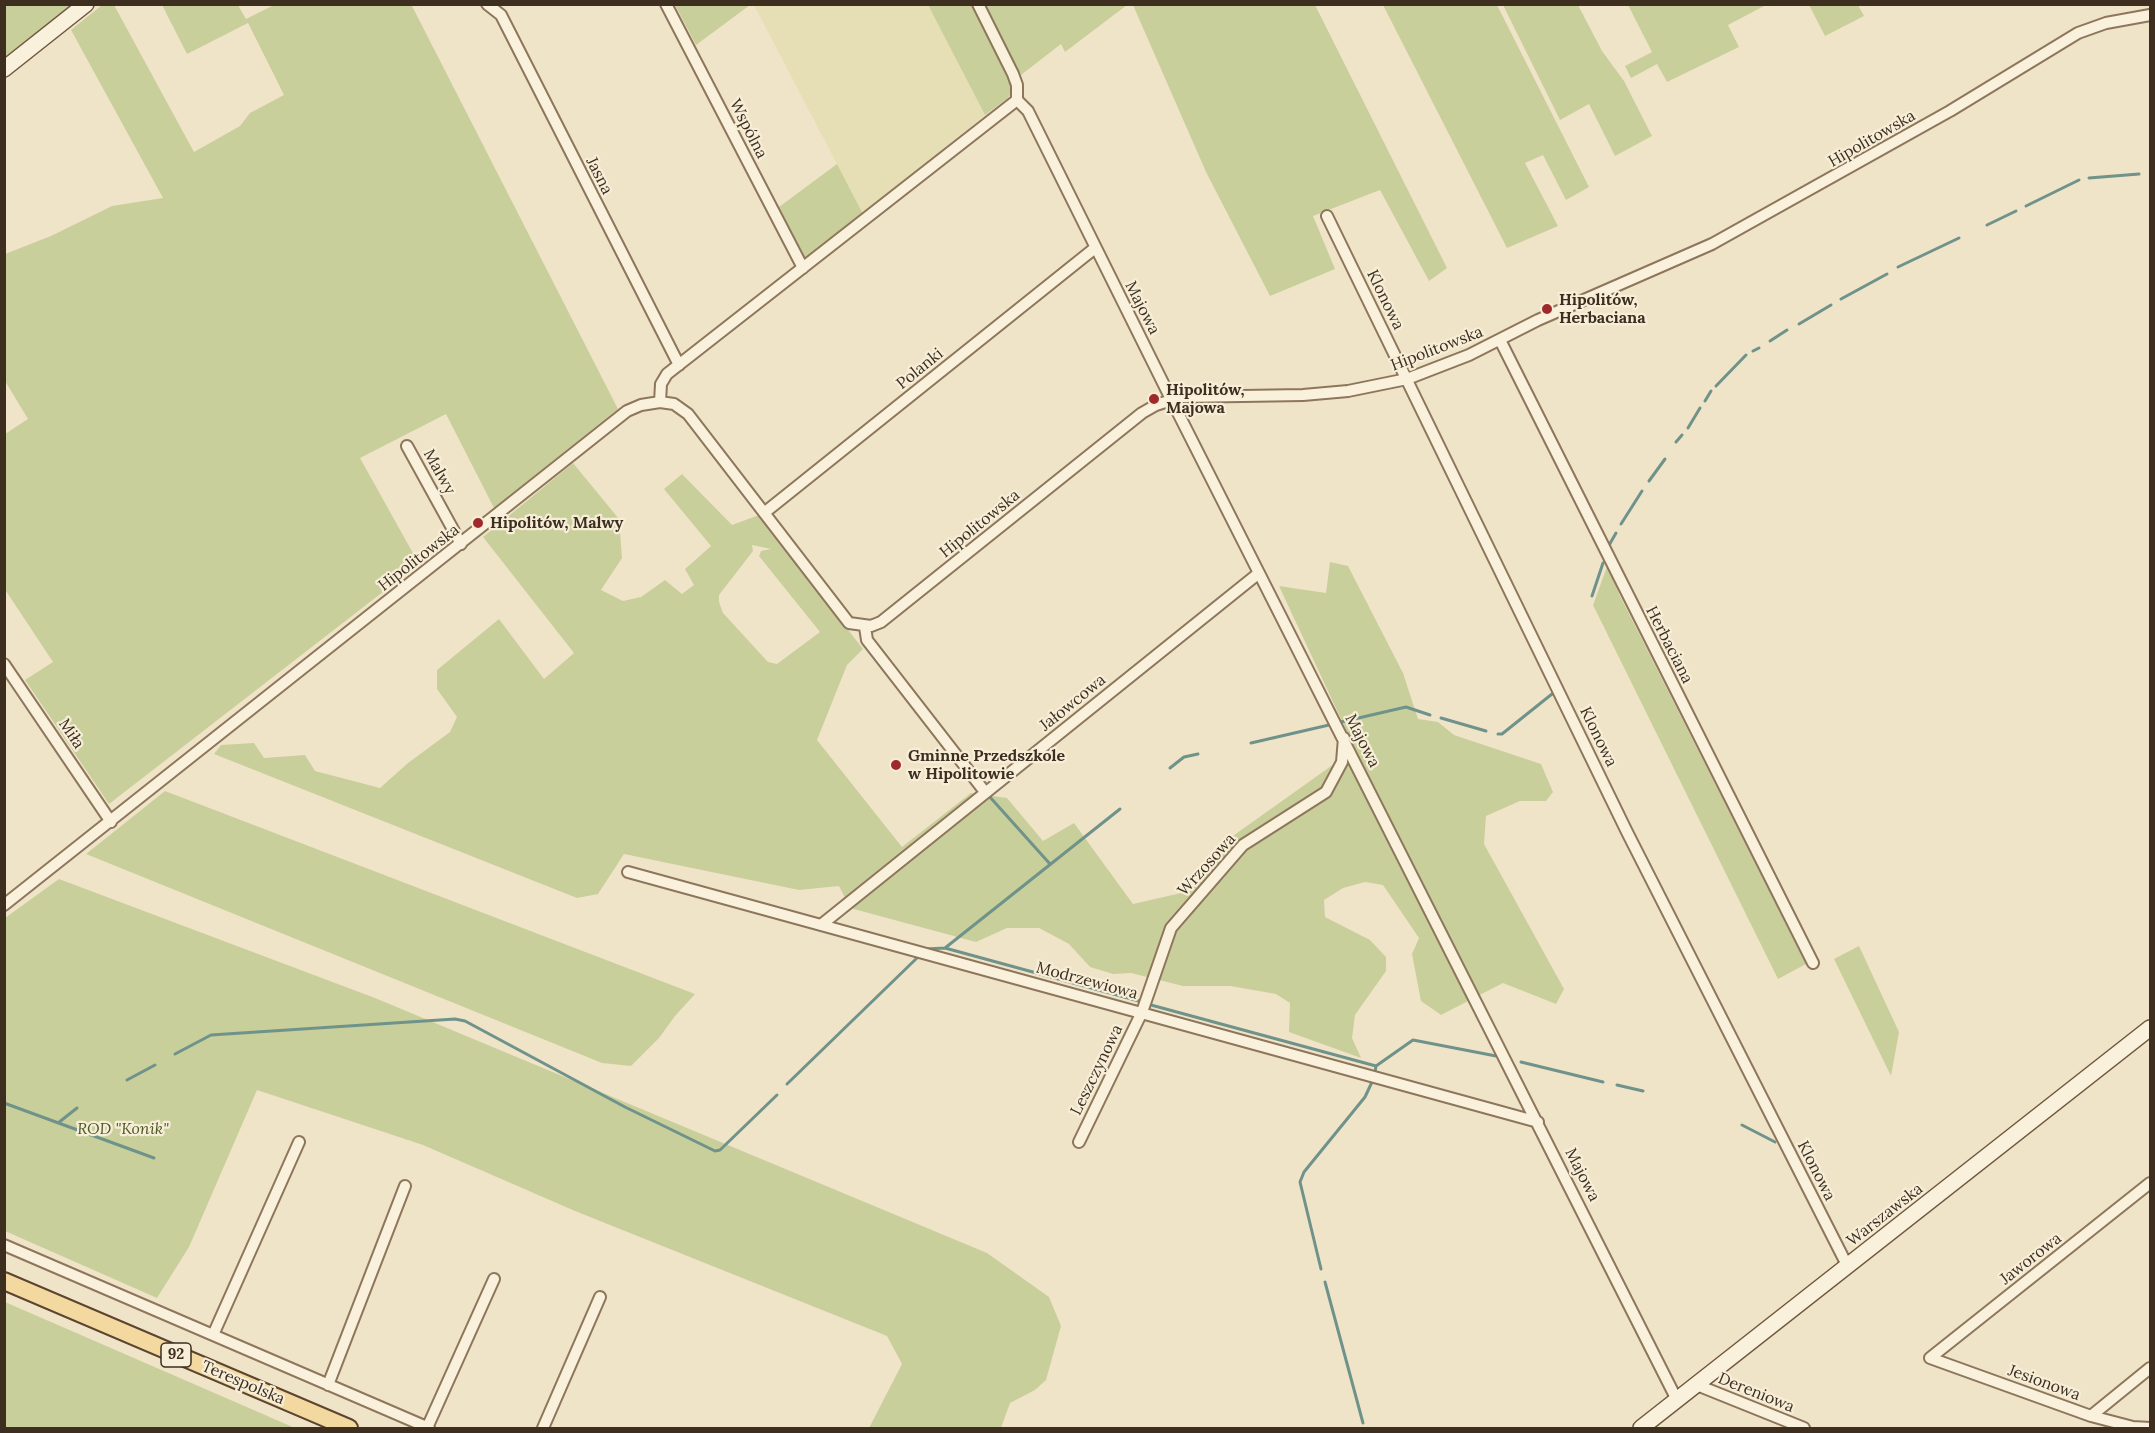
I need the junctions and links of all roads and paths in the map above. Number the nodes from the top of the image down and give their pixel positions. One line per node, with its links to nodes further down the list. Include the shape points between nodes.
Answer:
1 (86, 4): 6 (street)
2 (487, 4): 12 (street, Jasna, via 501,15)
3 (666, 4): 10 (street, Wspólna)
4 (978, 4): 7 (street, via 1013,75)
5 (2151, 15): 11 (street, Hipolitowska, via 2106,23 2078,33 1950,111 1712,244)
6 (4, 69)
7 (1017, 100): 9 (street, Majowa, via 1028,111); 10 (street)
8 (1327, 216): 13 (street, Klonowa)
9 (1095, 248): 14 (street, Majowa); 17 (street, Polanki)
10 (803, 268): 12 (street)
11 (1500, 340): 13 (street, Hipolitowska); 28 (street, Herbaciana)
12 (679, 365): 15 (street, via 664,377)
13 (1407, 379): 14 (street, Hipolitowska, via 1326,393); 37 (street, Klonowa, via 1627,832)
14 (1171, 399): 19 (street, Majowa); 20 (street, Hipolitowska, via 1142,413 881,622)
15 (660, 402): 17 (street, via 674,404 688,414); 18 (street, Hipolitowska, via 627,411)
16 (407, 446): 18 (street, Malwy)
17 (764, 513): 20 (street, via 849,623)
18 (461, 544): 24 (street, Hipolitowska)
19 (1259, 573): 22 (street, Majowa); 23 (street, Jałowcowa)
20 (865, 627): 23 (street, via 867,640)
21 (4, 664): 24 (street, Miła)
22 (1344, 738): 29 (street, Wrzosowa, via 1342,762 1326,792 1243,845 1171,928); 31 (street, Majowa)
23 (985, 792): 27 (street, Jałowcowa)
24 (111, 822): 26 (street, Hipolitowska)
25 (628, 872): 27 (street, Modrzewiowa)
26 (7, 899)
27 (821, 925): 29 (street, Modrzewiowa)
28 (1813, 963)
29 (1142, 1012): 31 (street, Modrzewiowa); 33 (street, Leszczynowa)
30 (2151, 1028): 37 (street, Warszawska)
31 (1538, 1122): 46 (street, Majowa)
32 (298, 1142): 41 (street)
33 (1079, 1142)
34 (2151, 1183): 42 (street, Jaworowa)
35 (405, 1186): 44 (street)
36 (4, 1245): 41 (street)
37 (1848, 1267): 45 (street, Warszawska)
38 (494, 1279): 49 (street)
39 (4, 1281): 48 (main road, Terespolska / 92)
40 (600, 1297): 50 (street)
41 (213, 1335): 44 (street)
42 (1929, 1358): 47 (street, Jesionowa)
43 (2151, 1368): 47 (street)
44 (328, 1385): 49 (street)
45 (1697, 1385): 46 (street, Warszawska); 52 (street, Dereniowa)
46 (1677, 1400): 51 (street, Warszawska)
47 (2091, 1416): 53 (street, Jesionowa)
48 (349, 1428)
49 (428, 1428)
50 (543, 1428)
51 (1641, 1428)
52 (1804, 1428)
53 (2151, 1428)

